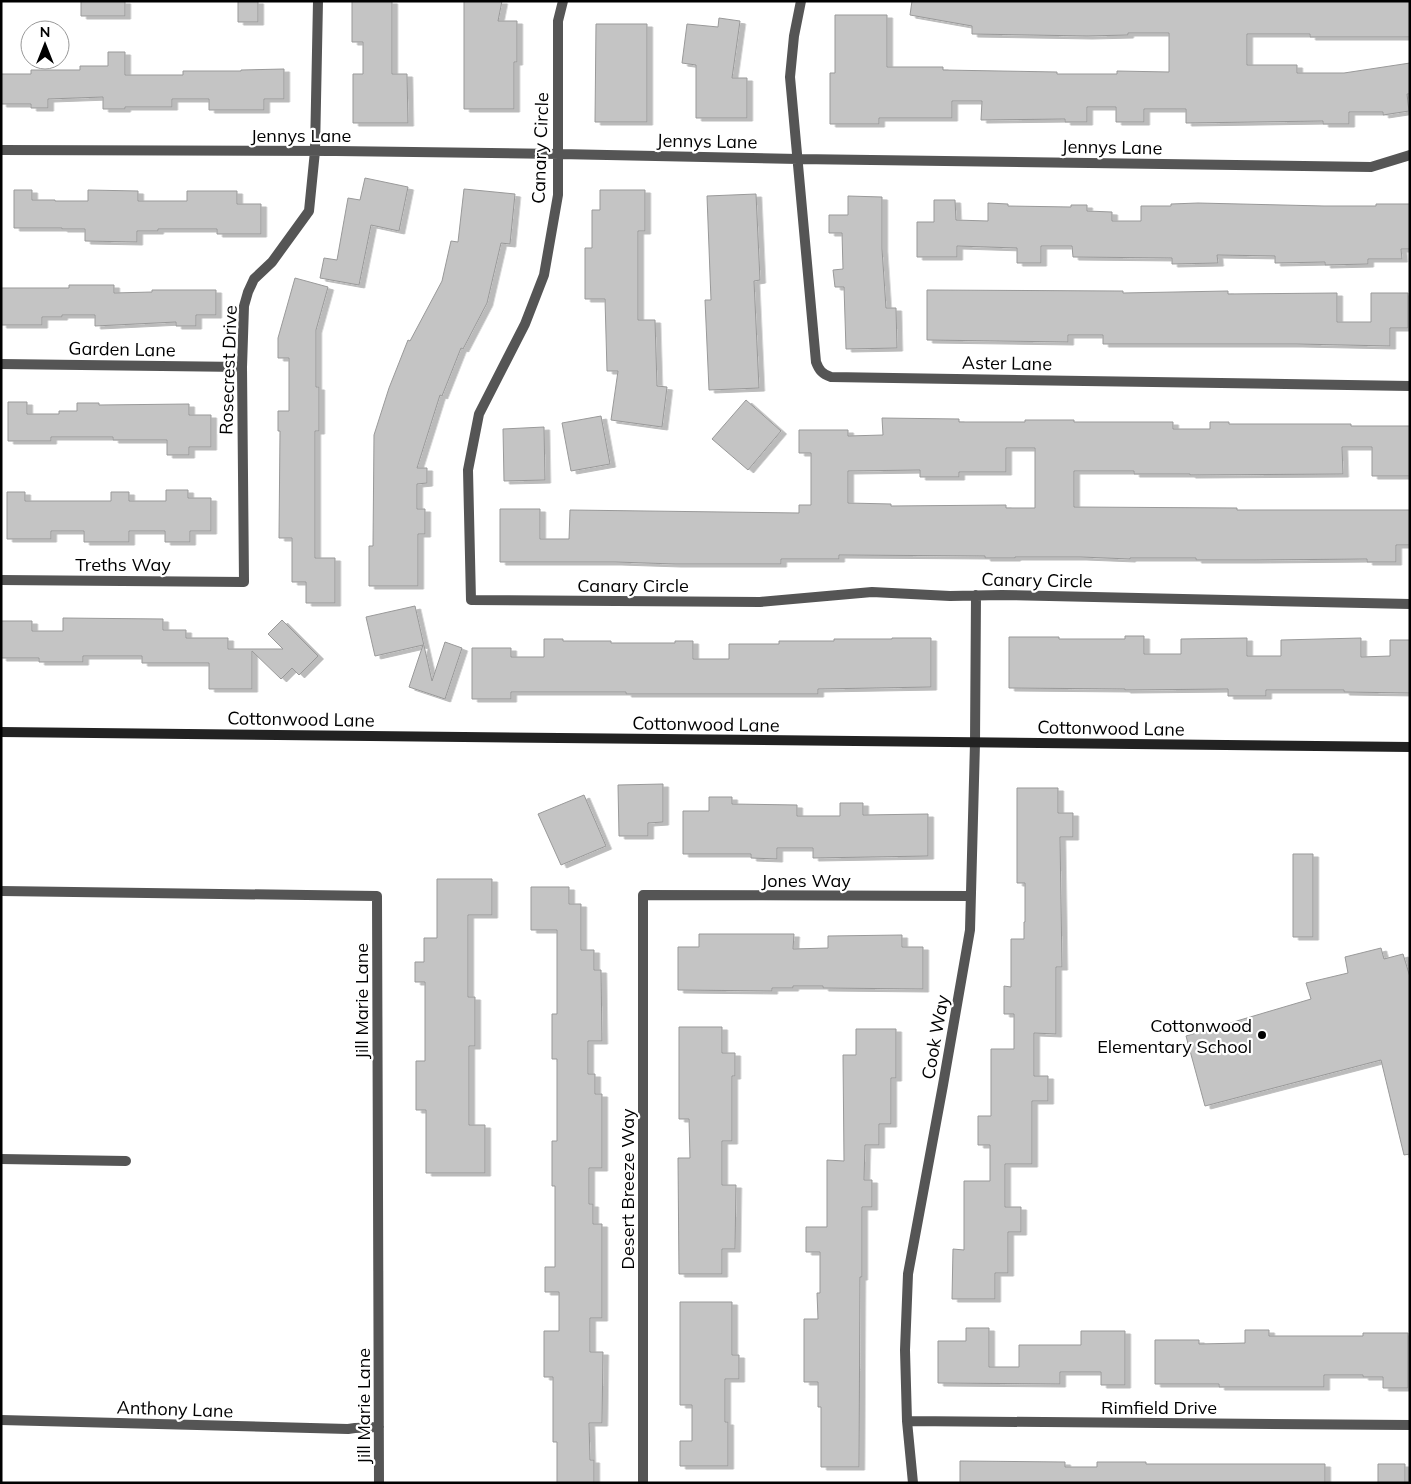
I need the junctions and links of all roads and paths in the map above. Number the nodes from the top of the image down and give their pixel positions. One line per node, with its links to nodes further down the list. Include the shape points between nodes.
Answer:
1 (318, 1): 5 (street, Rosecrest Drive)
2 (563, 1): 6 (street, Canary Circle, via 558,21)
3 (801, 1): 8 (street, via 790,77)
4 (1, 150): 5 (street, Jennys Lane)
5 (315, 151): 6 (street, Jennys Lane); 10 (street, Rosecrest Drive, via 310,212 272,262 254,278 248,292 244,306)
6 (559, 154): 8 (street, Jennys Lane); 14 (street, Canary Circle, via 558,194 544,275 525,324 479,414 468,470 471,600 760,602 872,592)
7 (1410, 155): 8 (street, Jennys Lane, via 1371,167)
8 (798, 159): 11 (street, Aster Lane, via 816,362 825,375)
9 (1, 364): 10 (street, Garden Lane)
10 (242, 367): 13 (street, Rosecrest Drive)
11 (1410, 386)
12 (1, 580): 13 (street, Treths Way)
13 (244, 582)
14 (976, 595): 15 (street, Canary Circle); 17 (street, Cook Way)
15 (1410, 604)
16 (1, 732): 17 (main road, Cottonwood Lane)
17 (975, 743): 18 (main road, Cottonwood Lane); 21 (street, Cook Way)
18 (1410, 748)
19 (1, 891): 27 (street, Jill Marie Lane, via 377,896)
20 (643, 895): 21 (street, Jones Way); 29 (street, Desert Breeze Way)
21 (970, 896): 25 (street, Cook Way, via 970,930 908,1274)
22 (1, 1159): 23 (street)
23 (126, 1161)
24 (1, 1420): 27 (street, Anthony Lane, via 348,1429)
25 (907, 1421): 26 (street, Rimfield Drive); 30 (street, Cook Way)
26 (1410, 1425)
27 (379, 1427): 28 (street, Jill Marie Lane)
28 (379, 1483)
29 (643, 1483)
30 (913, 1483)

